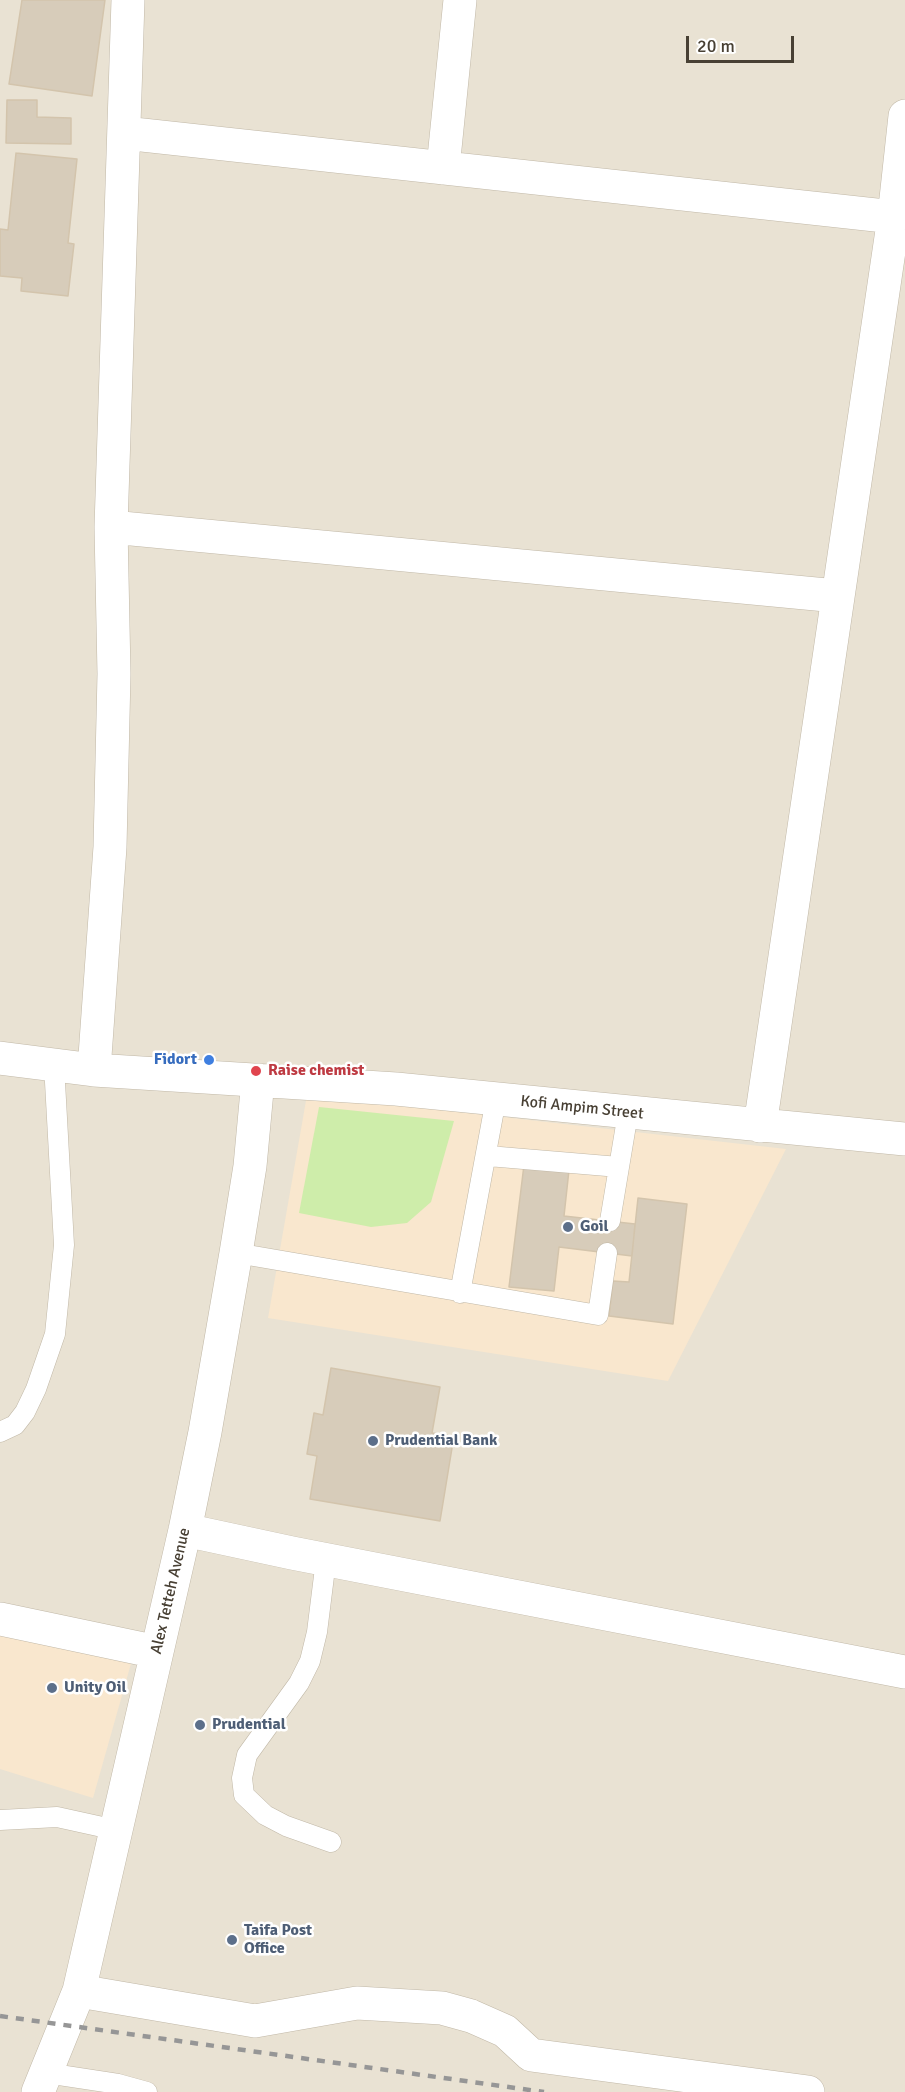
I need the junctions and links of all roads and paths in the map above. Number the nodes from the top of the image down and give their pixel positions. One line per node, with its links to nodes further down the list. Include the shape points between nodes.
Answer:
1 (128, 0): 4 (street)
2 (460, 0): 5 (street)
3 (905, 116): 6 (street)
4 (124, 133): 5 (street); 7 (street)
5 (443, 168): 6 (street)
6 (894, 217): 8 (street)
7 (111, 526): 8 (street); 11 (street, via 114,674 110,847)
8 (837, 596): 15 (street)
9 (0, 1058): 10 (street, Kofi Ampim Street)
10 (54, 1065): 11 (street, Kofi Ampim Street); 23 (lane, via 64,1245 55,1334 25,1412 15,1425)
11 (94, 1070): 12 (street, Kofi Ampim Street)
12 (258, 1080): 13 (street, Kofi Ampim Street); 20 (street, Alex Tetteh Avenue)
13 (496, 1099): 14 (street, Kofi Ampim Street); 17 (lane)
14 (628, 1113): 15 (street, Kofi Ampim Street); 18 (lane)
15 (760, 1126): 16 (street, Kofi Ampim Street)
16 (905, 1139)
17 (488, 1156): 18 (lane); 22 (lane)
18 (619, 1167): 19 (lane)
19 (610, 1221)
20 (236, 1252): 22 (lane); 24 (street, Alex Tetteh Avenue)
21 (607, 1252): 22 (lane, via 598,1315)
22 (460, 1293)
23 (0, 1432)
24 (185, 1530): 25 (street); 27 (street, Alex Tetteh Avenue)
25 (326, 1560): 28 (street); 31 (lane, via 310,1662 247,1755 242,1778 244,1795 265,1815)
26 (0, 1619): 27 (street)
27 (157, 1652): 30 (street, Alex Tetteh Avenue)
28 (905, 1672)
29 (0, 1820): 30 (lane, via 57,1817)
30 (116, 1830): 32 (street, Alex Tetteh Avenue)
31 (331, 1842)
32 (79, 1991): 33 (street, Alex Tetteh Avenue); 35 (street, via 255,2022 357,2003 442,2008 505,2031 531,2055)
33 (42, 2082): 34 (lane, via 117,2084)
34 (147, 2092)
35 (808, 2092)

